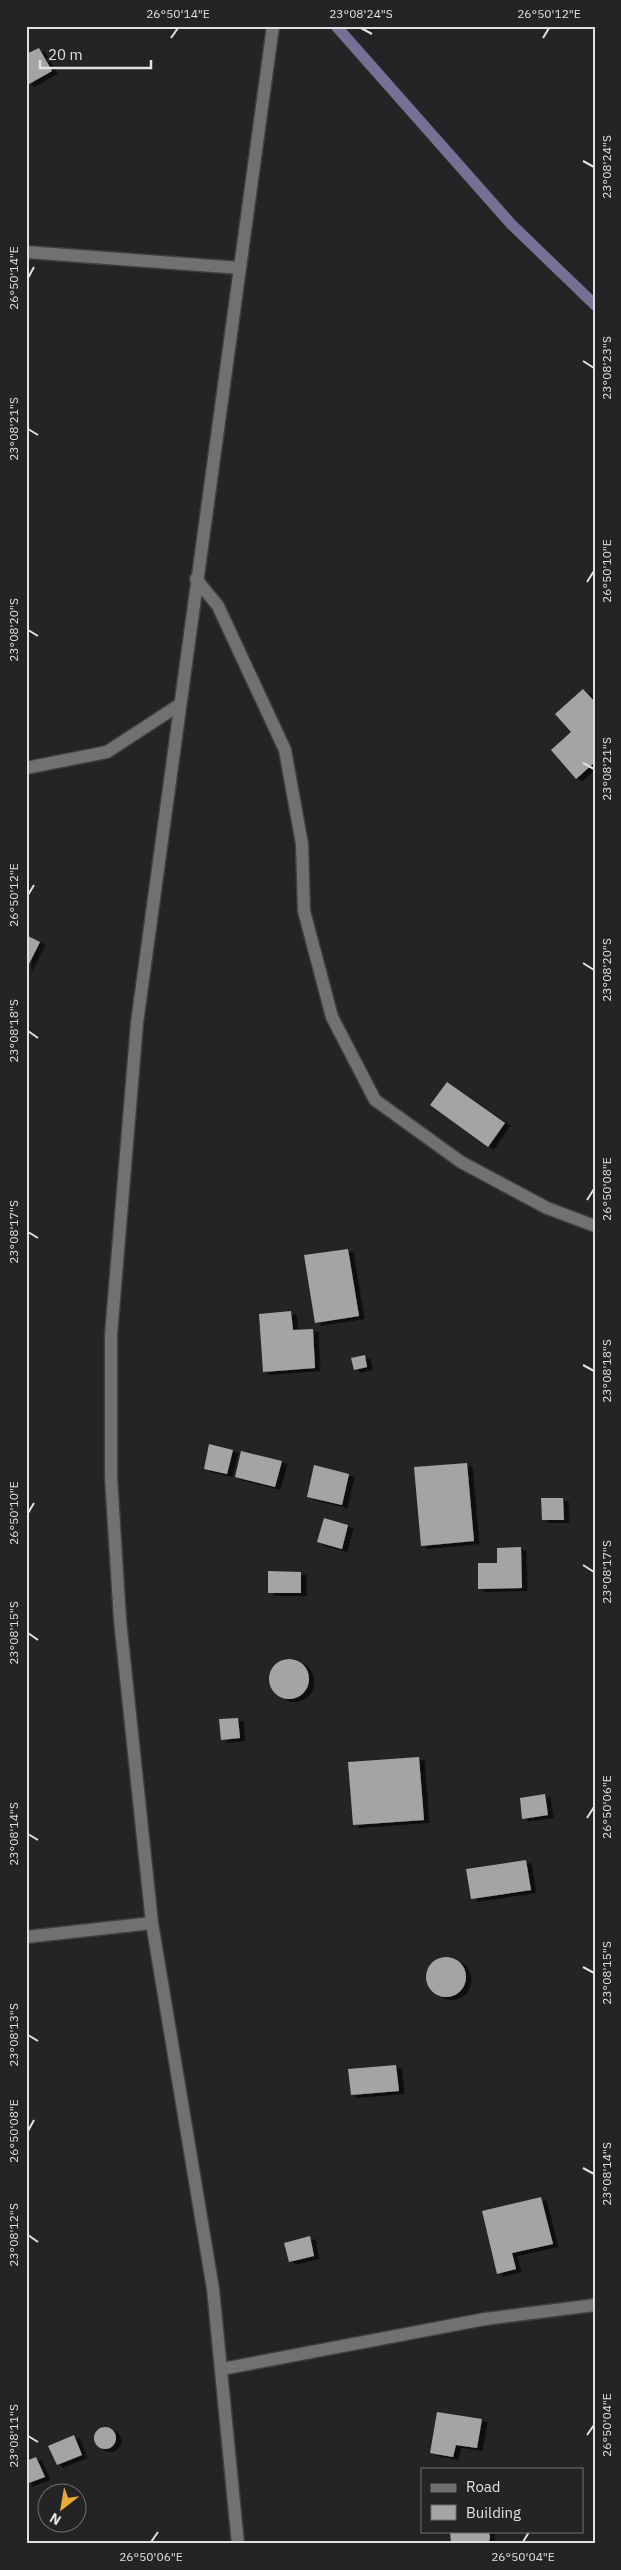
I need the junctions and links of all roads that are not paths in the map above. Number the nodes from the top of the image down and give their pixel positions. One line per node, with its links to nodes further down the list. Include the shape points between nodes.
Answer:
1 (273, 26): 3 (street)
2 (26, 252): 3 (street)
3 (240, 268): 4 (street)
4 (196, 579): 5 (street); 7 (street, via 218,606 285,750 302,844 304,911 332,1017 375,1100 461,1162 547,1208)
5 (179, 705): 6 (street, via 107,752); 8 (street, via 137,1022 111,1335 112,1477 120,1620)
6 (26, 768)
7 (595, 1226)
8 (152, 1923): 9 (street); 11 (street, via 213,2289)
9 (26, 1937)
10 (595, 2305): 11 (street, via 485,2319)
11 (222, 2368): 12 (street)
12 (238, 2544)

